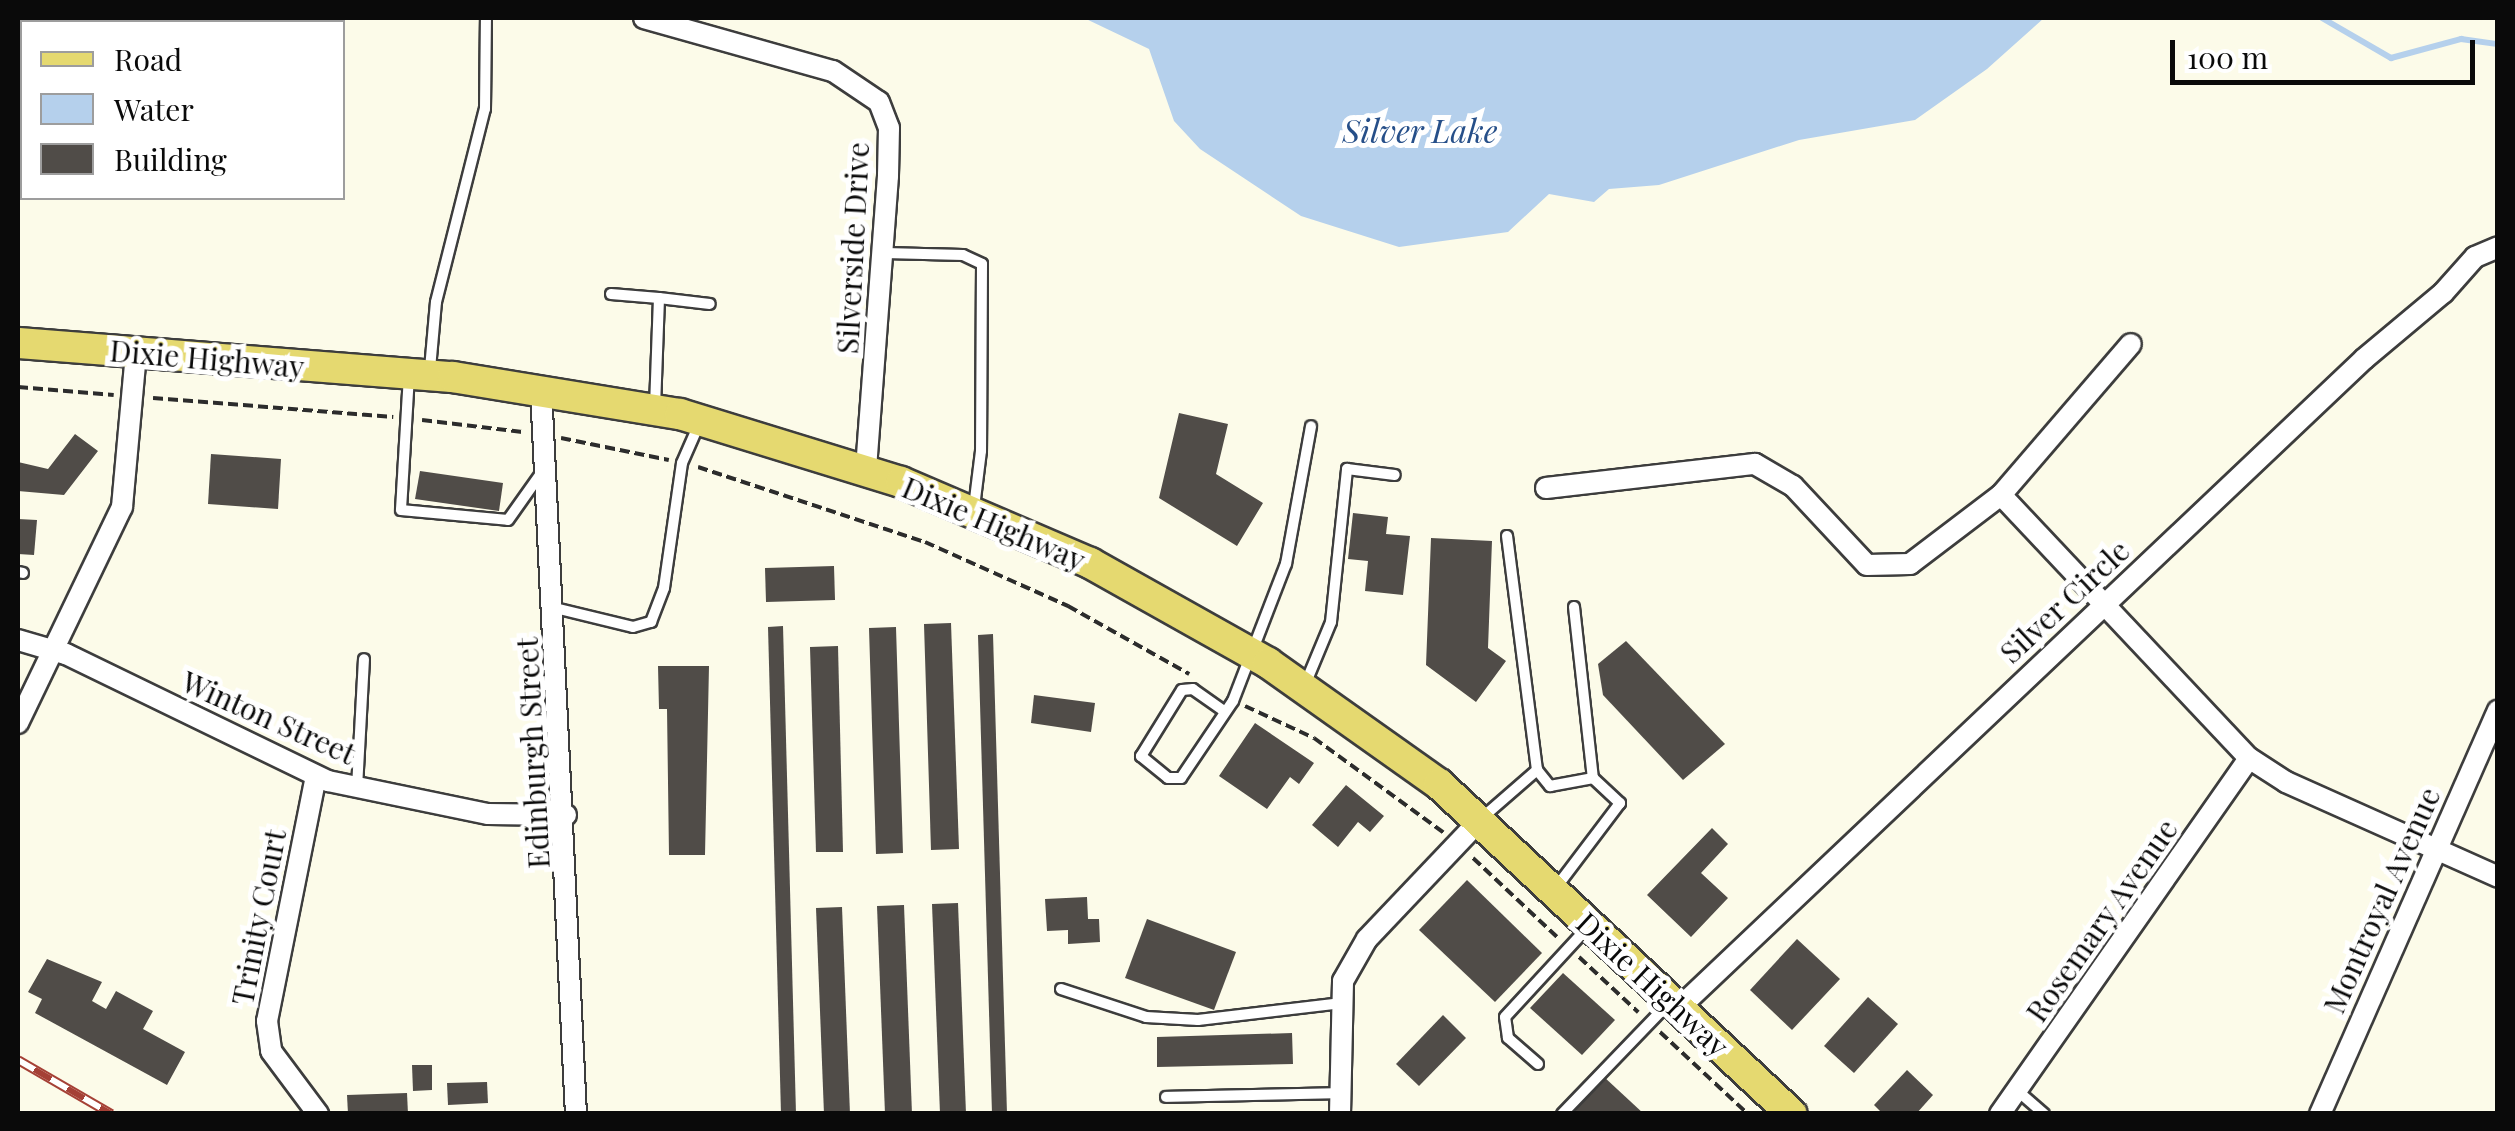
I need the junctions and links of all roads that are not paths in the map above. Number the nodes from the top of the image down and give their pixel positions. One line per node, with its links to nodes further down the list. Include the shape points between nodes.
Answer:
1 (486, 18): 11 (lane, via 486,108)
2 (644, 18): 4 (street, Silverside Drive, via 833,71 869,90 889,128)
3 (2498, 247): 23 (street, Silver Circle, via 2474,257)
4 (885, 253): 17 (street, Silverside Drive); 21 (lane, via 963,255 982,264 981,451)
5 (610, 294): 6 (lane)
6 (659, 298): 7 (lane); 13 (lane)
7 (710, 304)
8 (18, 343): 10 (main road, Dixie Highway)
9 (2131, 344): 20 (street)
10 (136, 352): 11 (main road, Dixie Highway); 27 (street, via 122,506)
11 (419, 374): 12 (main road, Dixie Highway); 16 (lane, via 406,418 401,510 508,520)
12 (541, 389): 13 (main road, Dixie Highway); 16 (street, Edinburgh Street)
13 (655, 410): 14 (main road, Dixie Highway)
14 (700, 420): 17 (main road, Dixie Highway); 24 (lane, via 682,463 664,588 651,622 633,627)
15 (1311, 426): 28 (lane, via 1286,564)
16 (546, 466): 24 (street, Edinburgh Street)
17 (866, 470): 21 (main road, Dixie Highway)
18 (1395, 474): 30 (lane, via 1347,469 1332,622)
19 (1546, 488): 20 (street, via 1755,464 1793,486 1855,556 1884,569 1910,564)
20 (2000, 495): 23 (street)
21 (973, 513): 28 (main road, Dixie Highway, via 1090,563)
22 (1507, 536): 35 (lane)
23 (2104, 606): 34 (street); 47 (street, Silver Circle)
24 (554, 608): 39 (street, Edinburgh Street)
25 (1574, 608): 37 (lane)
26 (18, 640): 27 (street, Winton Street)
27 (55, 650): 33 (street); 36 (street, Winton Street)
28 (1256, 656): 30 (main road, Dixie Highway); 32 (lane)
29 (364, 659): 38 (lane)
30 (1304, 688): 40 (main road, Dixie Highway, via 1439,784)
31 (2498, 710): 41 (street, Montroyal Avenue)
32 (1224, 711): 32 (lane, via 1182,778 1168,778 1140,756 1182,690 1193,689)
33 (18, 723)
34 (2249, 758): 41 (street, via 2286,782); 49 (street, Rosemary Avenue)
35 (1537, 770): 37 (lane, via 1550,786); 40 (lane)
36 (316, 776): 38 (street, Winton Street); 52 (street, Trinity Court, via 268,1021 271,1051)
37 (1594, 778): 43 (lane, via 1620,803)
38 (357, 789): 39 (street, Winton Street, via 488,814)
39 (566, 814): 53 (street, Edinburgh Street)
40 (1478, 821): 43 (main road, Dixie Highway); 46 (street, via 1367,939 1343,981)
41 (2436, 850): 42 (street); 58 (street, Montroyal Avenue)
42 (2498, 878)
43 (1553, 891): 44 (main road, Dixie Highway)
44 (1580, 936): 47 (main road, Dixie Highway); 48 (lane, via 1505,1017 1508,1038)
45 (1061, 989): 46 (lane, via 1146,1017 1198,1020)
46 (1342, 1003): 51 (street)
47 (1666, 1010): 54 (lane); 55 (main road, Dixie Highway)
48 (1538, 1064)
49 (2019, 1092): 56 (street, Rosemary Avenue); 57 (lane)
50 (1166, 1097): 51 (lane)
51 (1340, 1103)
52 (318, 1114)
53 (576, 1114)
54 (1562, 1114)
55 (1792, 1114)
56 (2000, 1114)
57 (2044, 1114)
58 (2320, 1114)

